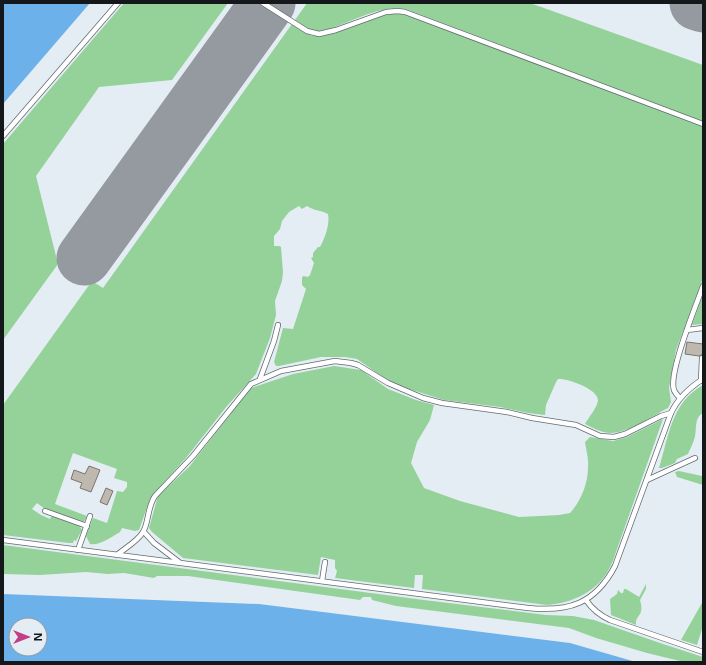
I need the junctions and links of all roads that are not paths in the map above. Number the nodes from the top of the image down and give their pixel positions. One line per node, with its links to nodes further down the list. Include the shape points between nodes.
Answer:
1 (118, 3): 4 (lane)
2 (263, 3): 3 (lane, via 307,31 319,34 386,12 405,12)
3 (703, 124)
4 (3, 136)
5 (703, 286): 8 (lane)
6 (278, 325): 10 (lane)
7 (703, 328): 8 (lane)
8 (687, 330): 12 (lane, via 673,380 674,391)
9 (702, 358): 11 (lane)
10 (260, 379): 13 (lane, via 281,371 335,361 351,363 388,383 424,398 576,425 600,436 625,434); 19 (lane, via 251,384 193,456 155,496)
11 (702, 380): 12 (lane)
12 (680, 398): 13 (lane)
13 (671, 413): 15 (lane)
14 (695, 458): 15 (lane)
15 (647, 480): 26 (lane, via 615,566 605,584)
16 (46, 511): 18 (lane)
17 (90, 516): 18 (lane)
18 (87, 526): 21 (lane)
19 (144, 532): 22 (lane); 24 (lane, via 154,543)
20 (3, 540): 21 (lane)
21 (78, 550): 22 (lane)
22 (117, 555): 24 (lane)
23 (325, 562): 25 (lane)
24 (181, 563): 25 (lane)
25 (322, 581): 26 (lane, via 547,610 567,608)
26 (586, 600): 27 (lane, via 598,614 610,620)
27 (703, 652)

